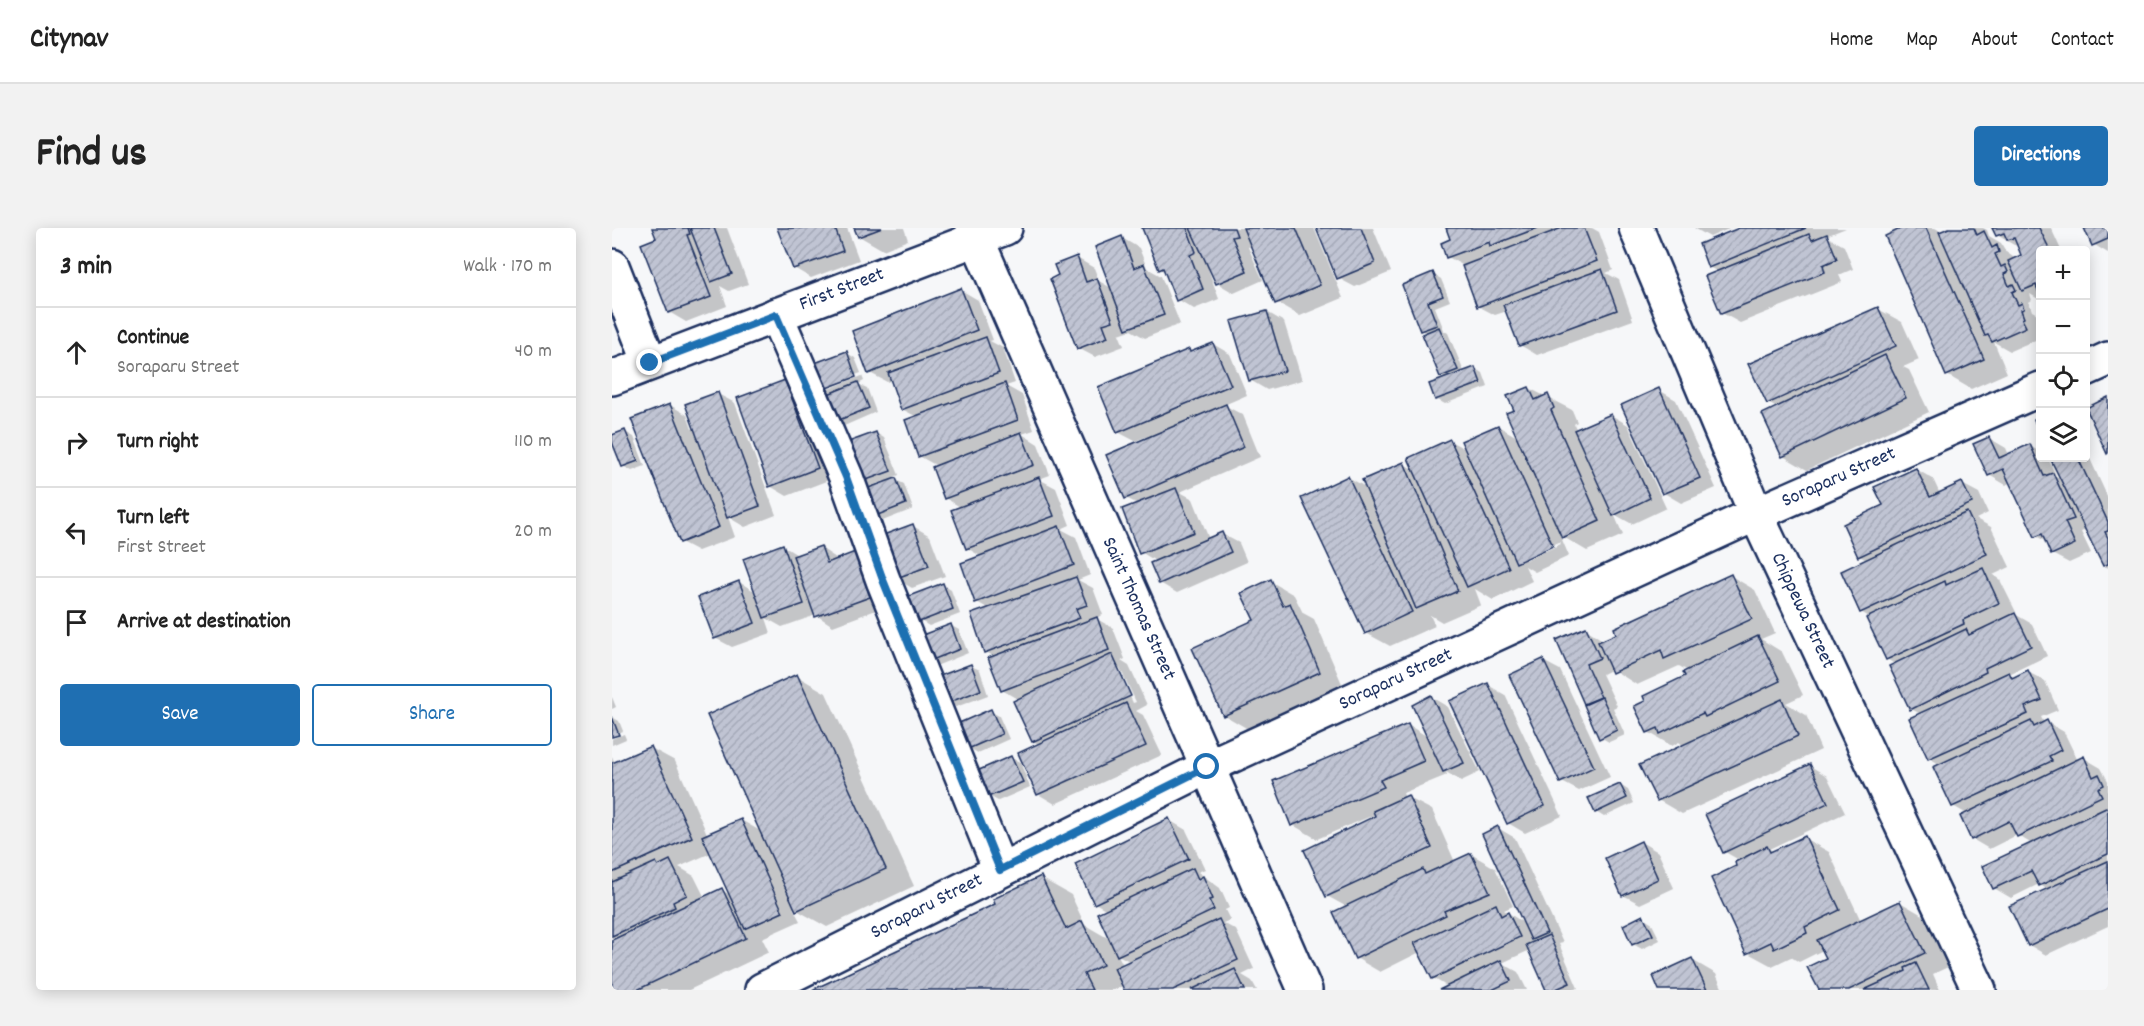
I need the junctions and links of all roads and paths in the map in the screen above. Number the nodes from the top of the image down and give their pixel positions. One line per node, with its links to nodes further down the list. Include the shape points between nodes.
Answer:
1 (1636, 228): 10 (street, Chippewa Street)
2 (984, 232): 4 (street, First Street); 11 (street, Saint Thomas Street)
3 (612, 266): 6 (street)
4 (776, 315): 6 (street, First Street); 12 (street, via 846,477 883,580)
5 (2108, 359): 7 (street)
6 (650, 363): 8 (street, First Street)
7 (2090, 367)
8 (612, 378)
9 (2036, 391): 10 (street, Soraparu Street)
10 (1756, 514): 11 (street, Soraparu Street); 15 (street, Chippewa Street)
11 (1207, 767): 12 (street, Soraparu Street); 14 (street, Saint Thomas Street)
12 (1000, 870): 13 (street, Soraparu Street)
13 (762, 990)
14 (1305, 990)
15 (1979, 990)

